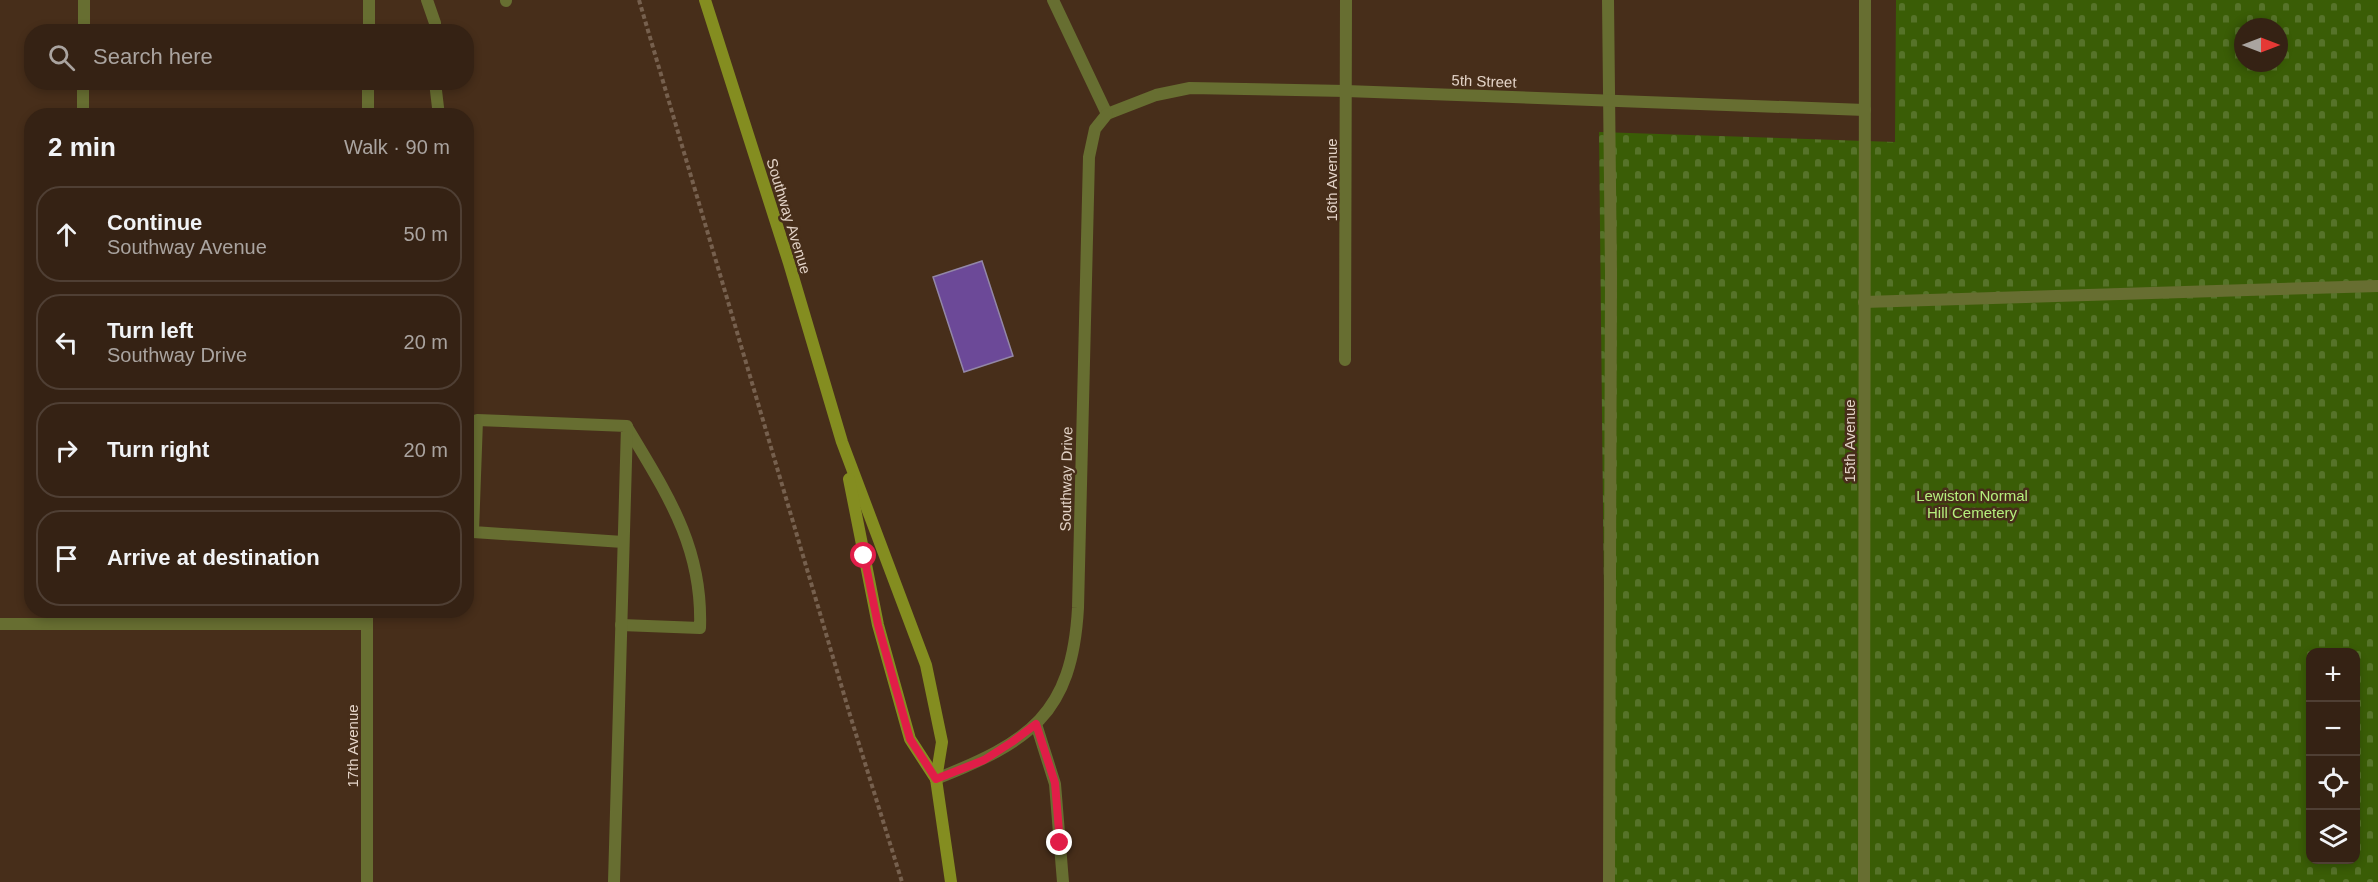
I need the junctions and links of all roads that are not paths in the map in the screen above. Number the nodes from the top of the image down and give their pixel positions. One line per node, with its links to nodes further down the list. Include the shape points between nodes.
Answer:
1 (84, 0): 9 (street)
2 (369, 0): 10 (street)
3 (427, 0): 11 (street)
4 (705, 0): 26 (main road, Southway Avenue)
5 (1053, 0): 21 (street)
6 (1346, 0): 15 (street, 16th Avenue)
7 (1608, 0): 16 (street)
8 (1865, 0): 20 (street, 15th Avenue)
9 (84, 24)
10 (369, 24)
11 (435, 24)
12 (83, 90): 17 (street)
13 (368, 90): 18 (street)
14 (436, 90): 19 (street)
15 (1346, 91): 16 (street, 5th Street); 21 (street, 5th Street, via 1190,88 1156,95); 24 (street, 16th Avenue)
16 (1608, 100): 20 (street, 5th Street); 42 (street)
17 (83, 108)
18 (368, 108)
19 (438, 108)
20 (1865, 110): 23 (street, 15th Avenue)
21 (1107, 114): 36 (street, Southway Drive, via 1095,129 1089,157 1077,636 1057,698)
22 (2378, 286): 23 (street)
23 (1864, 302): 43 (street, 15th Avenue)
24 (1345, 360)
25 (627, 426): 27 (street, via 477,420); 29 (street); 35 (street, via 673,504 694,563 701,602 700,628)
26 (842, 442): 37 (main road, Southway Avenue, via 878,625 910,739); 37 (main road, Southway Avenue, via 926,665 942,742)
27 (474, 504)
28 (474, 532): 29 (street)
29 (623, 542): 35 (street)
30 (82, 618): 33 (street)
31 (366, 618): 34 (street, 17th Avenue)
32 (0, 624): 33 (street)
33 (82, 624): 34 (street)
34 (366, 624): 38 (street, 17th Avenue)
35 (621, 625): 39 (street)
36 (1036, 724): 37 (street, Southway Drive, via 984,760); 41 (street, via 1055,783)
37 (936, 779): 40 (main road, Southway Avenue)
38 (367, 882)
39 (614, 882)
40 (951, 882)
41 (1063, 882)
42 (1609, 882)
43 (1864, 882)

